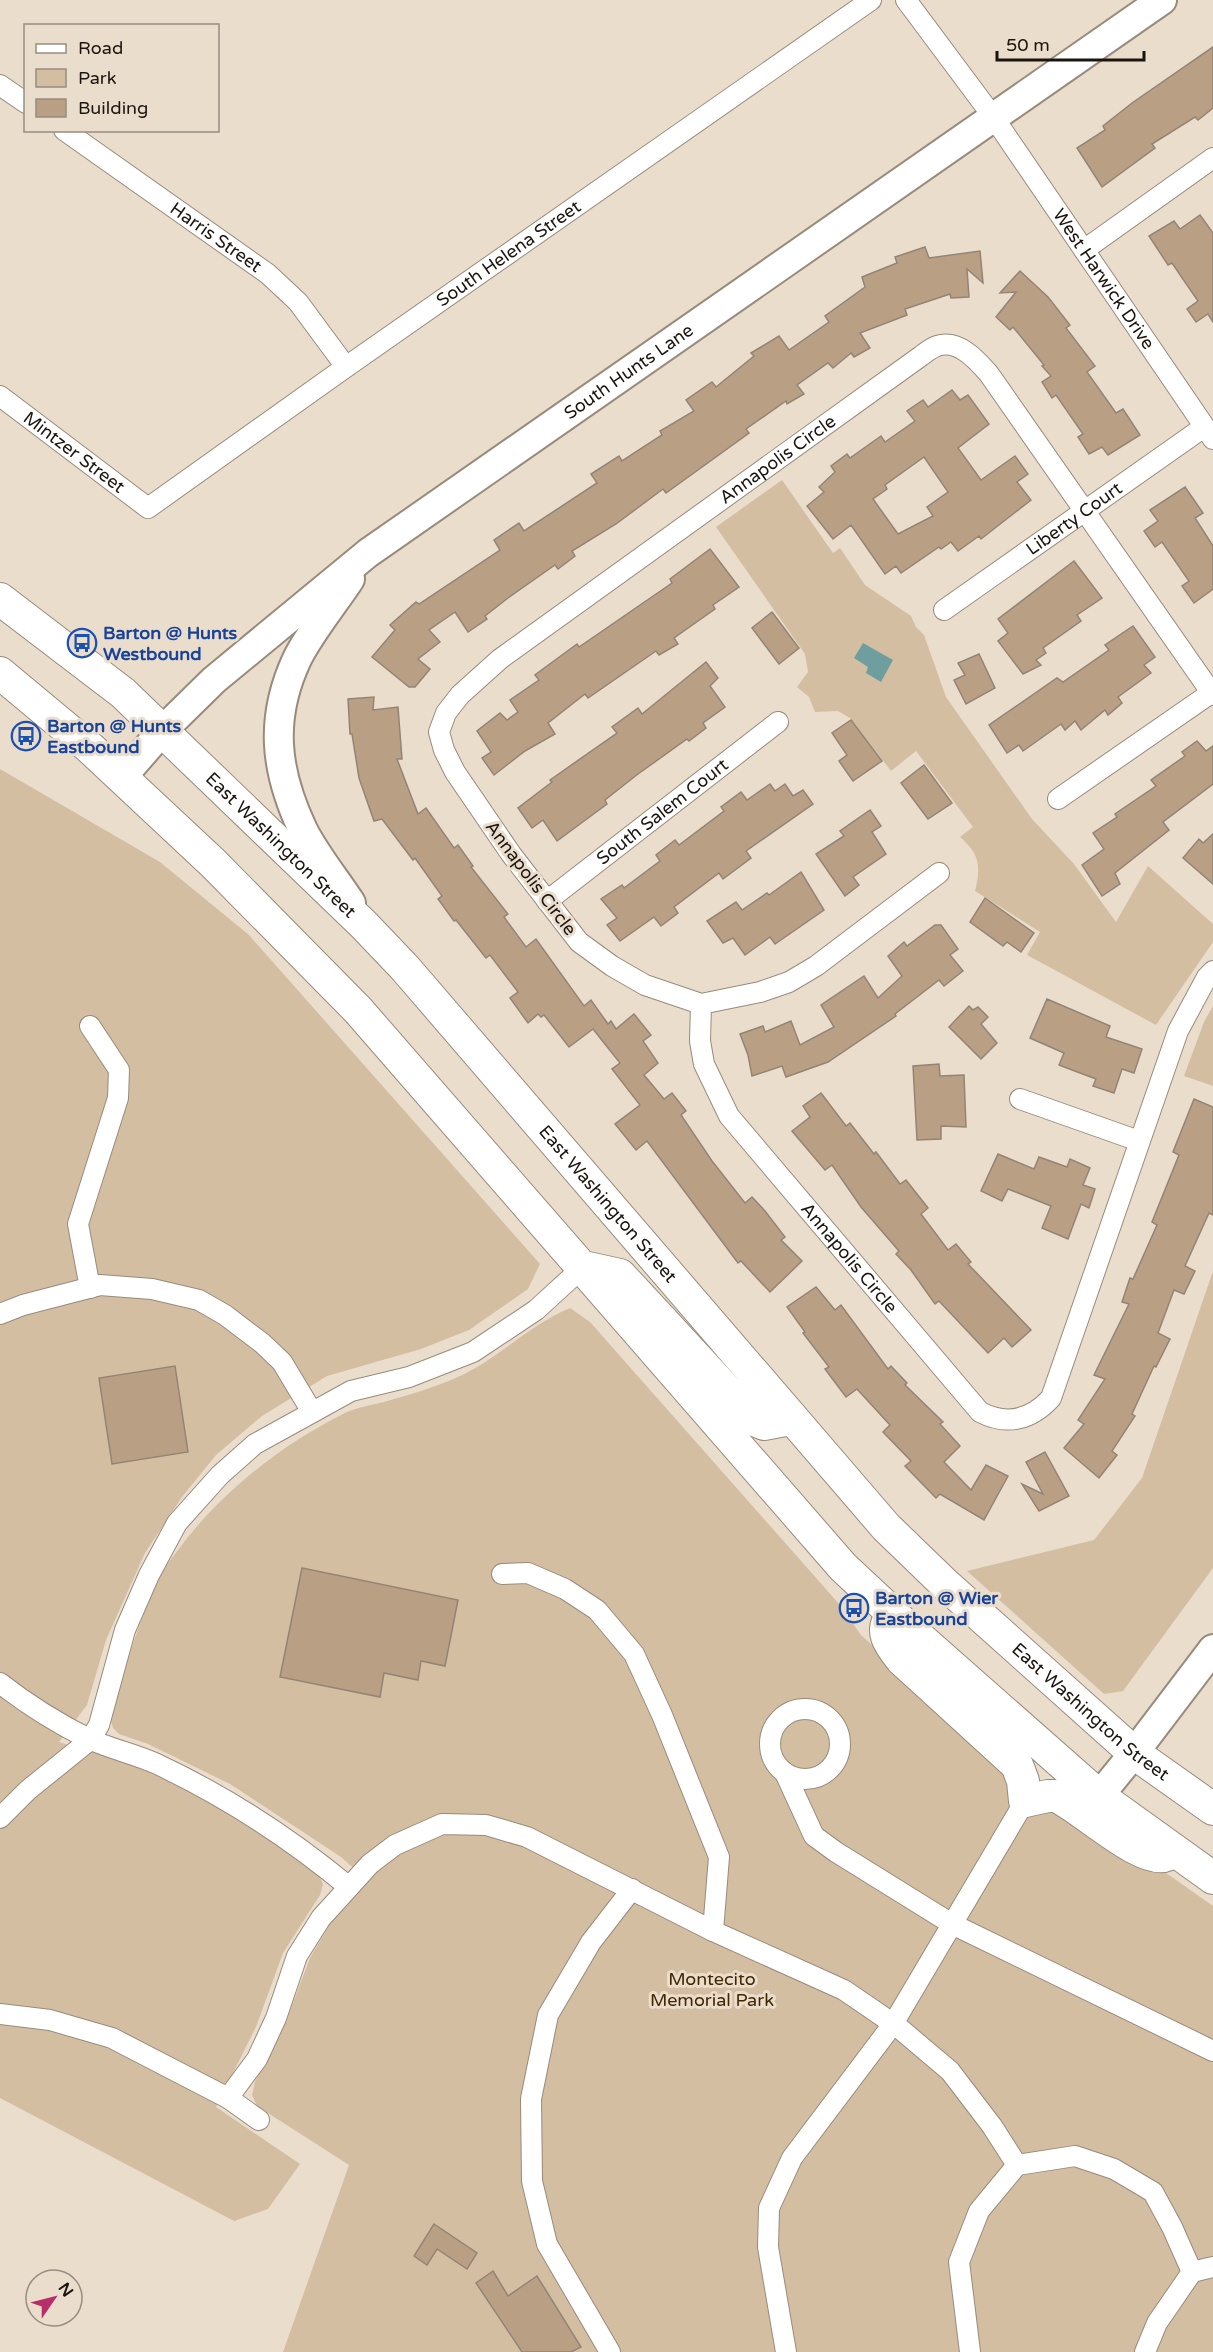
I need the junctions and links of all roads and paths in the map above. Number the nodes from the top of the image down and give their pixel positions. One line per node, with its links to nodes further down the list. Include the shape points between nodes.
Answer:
1 (871, 0): 10 (street, South Helena Street)
2 (906, 0): 6 (street, West Harwick Drive)
3 (1162, 0): 6 (main road, South Hunts Lane)
4 (0, 85): 5 (street)
5 (24, 102)
6 (994, 118): 9 (street, West Harwick Drive); 15 (main road, South Hunts Lane)
7 (67, 132): 10 (street, Harris Street, via 268,274 298,302)
8 (1210, 166): 9 (street)
9 (1084, 250): 12 (street, West Harwick Drive)
10 (346, 367): 13 (street, South Helena Street)
11 (0, 396): 13 (street, Mintzer Street)
12 (1208, 433): 14 (street, Liberty Court)
13 (148, 508)
14 (1086, 511): 17 (street, Liberty Court); 19 (street, Annapolis Circle); 25 (street, Annapolis Circle, via 976,359 950,345 937,346 500,658 460,695 446,713 439,732 455,772)
15 (368, 553): 21 (main road, South Hunts Lane, via 214,680); 26 (main road, via 298,657 282,699 278,739 284,781 304,832)
16 (0, 598): 21 (main road, East Washington Street, via 123,693)
17 (944, 610)
18 (0, 673): 22 (main road)
19 (1212, 694): 23 (street)
20 (778, 722): 25 (street, South Salem Court)
21 (163, 730): 22 (main road, South Hunts Lane); 26 (main road, East Washington Street)
22 (122, 777): 32 (main road, via 358,1010)
23 (1058, 799)
24 (939, 873): 28 (street, via 789,982)
25 (547, 901): 28 (street, Annapolis Circle, via 579,942 612,966 645,985)
26 (364, 926): 36 (main road, East Washington Street, via 405,968)
27 (1213, 971): 31 (street, Annapolis Circle, via 1178,1031)
28 (701, 1004): 31 (street, Annapolis Circle, via 704,1064 729,1116 980,1412 993,1419 1028,1416 1051,1398)
29 (90, 1026): 33 (street, via 119,1070 118,1098 78,1224)
30 (1020, 1099): 31 (street)
31 (1139, 1141)
32 (583, 1267): 35 (street, via 536,1310 473,1352 409,1377 351,1391); 36 (main road, via 620,1275 754,1420 764,1424); 38 (main road, via 843,1567)
33 (90, 1288): 34 (street); 35 (street, via 152,1289 199,1300 225,1315 282,1362)
34 (0, 1314)
35 (312, 1412): 41 (street, via 255,1444 220,1475 177,1523 125,1630 99,1725)
36 (791, 1419): 42 (main road, East Washington Street, via 886,1527)
37 (502, 1574): 53 (street, via 528,1573 566,1589 597,1610 634,1654 719,1857)
38 (893, 1614): 44 (main road); 45 (main road, via 885,1627 890,1646 1017,1765)
39 (1213, 1649): 42 (main road)
40 (0, 1683): 41 (street, via 34,1709)
41 (90, 1740): 47 (street); 50 (street, via 156,1764 241,1808 311,1855)
42 (1134, 1754): 44 (main road); 46 (main road, East Washington Street)
43 (785, 1773): 52 (street, via 814,1836)
44 (1099, 1796): 48 (main road)
45 (1025, 1801): 48 (main road, via 1056,1796 1140,1850 1161,1857); 52 (street)
46 (1213, 1809)
47 (0, 1818)
48 (1172, 1848): 49 (main road)
49 (1213, 1878)
50 (349, 1887): 51 (street, via 395,1845 442,1824 486,1825 527,1837); 57 (street, via 321,1918 297,1956 257,2059)
51 (632, 1889): 53 (street); 62 (street, via 591,1942 548,2015 531,2098 532,2181 547,2244)
52 (952, 1924): 55 (street); 56 (street)
53 (713, 1931): 55 (street, via 844,1990)
54 (0, 2014): 57 (street, via 50,2020 112,2038)
55 (893, 2024): 59 (street, via 950,2070); 63 (street, via 792,2158 769,2208 768,2247)
56 (1213, 2051)
57 (228, 2098): 58 (street)
58 (259, 2120)
59 (1017, 2165): 61 (street, via 1075,2156 1124,2174 1153,2192); 64 (street, via 978,2211 959,2262)
60 (1213, 2267): 61 (street)
61 (1192, 2272): 65 (street, via 1157,2323)
62 (610, 2352)
63 (786, 2352)
64 (970, 2352)
65 (1145, 2352)

